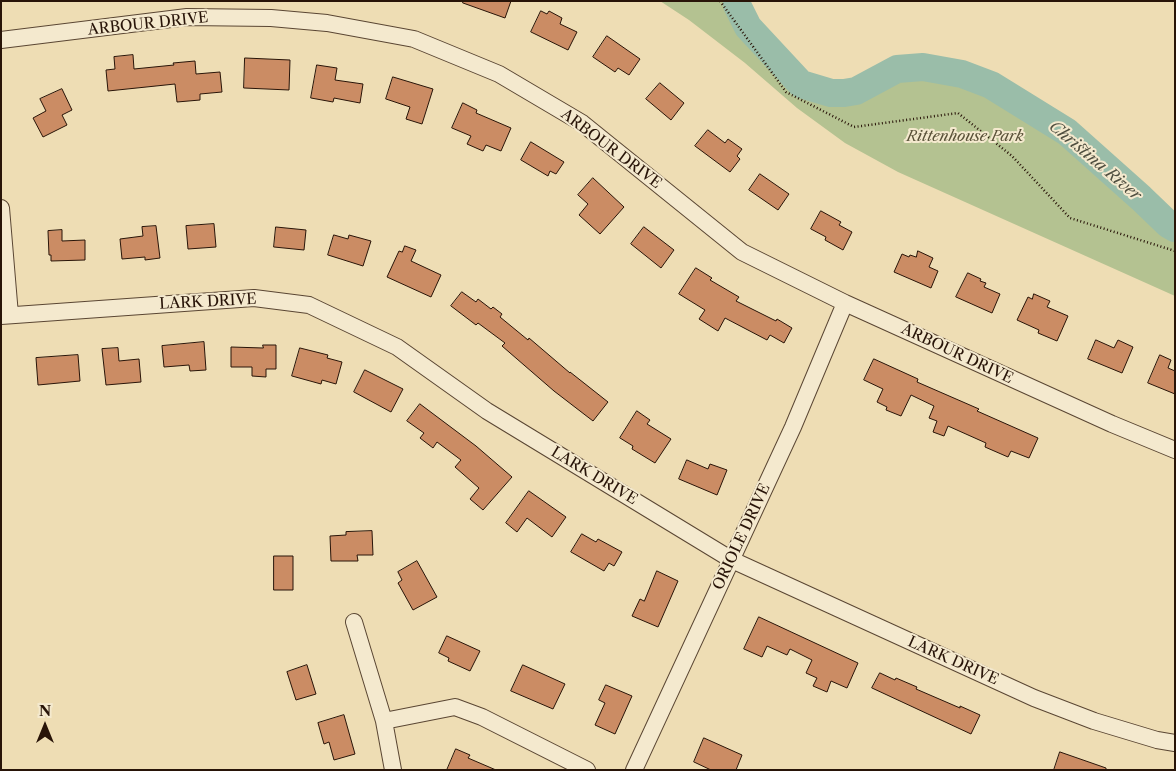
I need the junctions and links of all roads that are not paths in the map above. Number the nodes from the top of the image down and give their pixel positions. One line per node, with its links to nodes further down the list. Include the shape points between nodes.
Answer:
1 (1, 40): 3 (street, ARBOUR DRIVE, via 187,17 327,22 414,39 499,74 582,123 742,252)
2 (1, 208): 4 (street)
3 (845, 303): 5 (street, ARBOUR DRIVE); 6 (street, ORIOLE DRIVE, via 794,427)
4 (6, 315): 6 (street, LARK DRIVE, via 254,298 310,305 397,347 487,412)
5 (1175, 450)
6 (732, 560): 9 (street, LARK DRIVE, via 1034,698 1094,721); 12 (street, ORIOLE DRIVE)
7 (354, 622): 8 (street)
8 (384, 721): 10 (street); 11 (street, via 455,707 482,717)
9 (1175, 743)
10 (393, 770)
11 (587, 770)
12 (634, 770)

